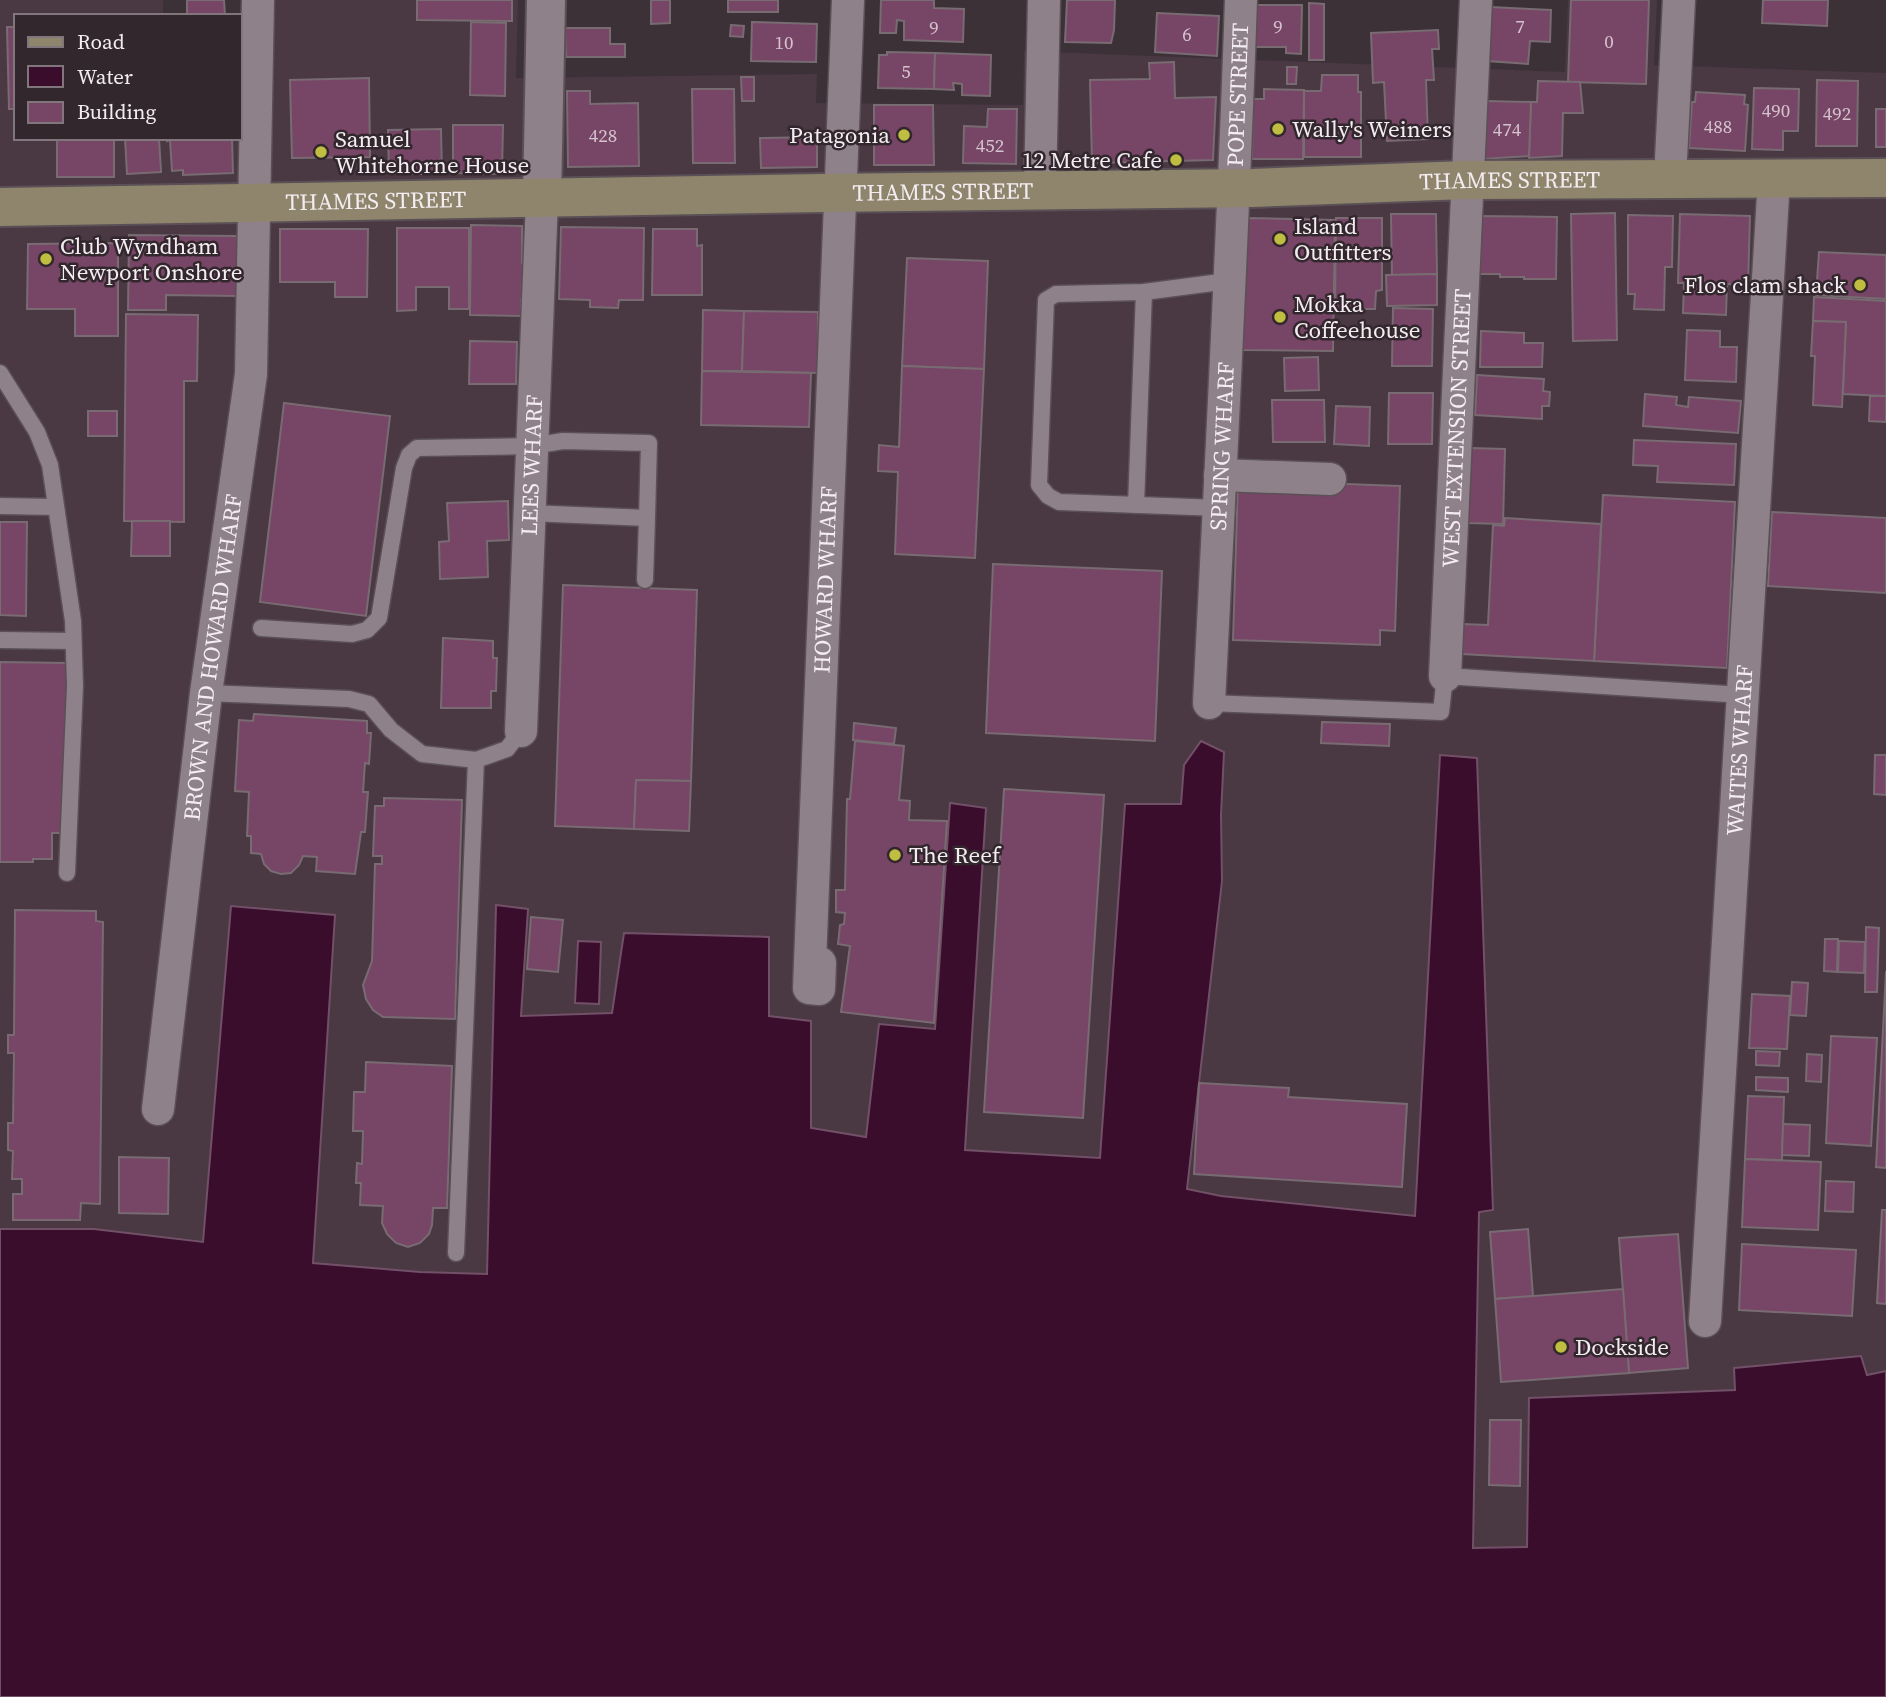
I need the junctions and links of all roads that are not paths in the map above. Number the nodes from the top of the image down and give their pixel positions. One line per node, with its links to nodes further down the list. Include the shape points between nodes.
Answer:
1 (258, 0): 16 (street, BROWN AND HOWARD WHARF)
2 (546, 0): 15 (street)
3 (848, 0): 14 (street, HOWARD WHARF)
4 (1044, 0): 13 (street)
5 (1241, 0): 12 (street, POPE STREET)
6 (1476, 0): 11 (street, WEST EXTENSION STREET)
7 (1679, 0): 9 (street)
8 (1886, 178): 10 (main road, THAMES STREET)
9 (1670, 179): 10 (main road, THAMES STREET); 11 (main road, THAMES STREET)
10 (1774, 179): 36 (street, WAITES WHARF)
11 (1466, 180): 12 (main road, THAMES STREET); 34 (street, WEST EXTENSION STREET)
12 (1235, 188): 13 (main road, THAMES STREET); 18 (street, SPRING WHARF)
13 (1040, 190): 14 (main road, THAMES STREET)
14 (841, 192): 15 (main road, THAMES STREET); 41 (street, HOWARD WHARF)
15 (541, 199): 16 (main road, THAMES STREET); 21 (street, LEES WHARF)
16 (256, 204): 17 (main road, THAMES STREET); 35 (street, BROWN AND HOWARD WHARF, via 251,374)
17 (0, 207)
18 (1228, 281): 19 (lane); 22 (street, SPRING WHARF)
19 (1144, 292): 24 (lane); 24 (lane, via 1056,294 1046,300 1039,485 1059,502)
20 (0, 373): 26 (lane, via 37,432 50,465)
21 (531, 446): 28 (street, LEES WHARF); 29 (lane, via 563,441 649,443); 31 (lane, via 417,448 404,468 379,618 368,629 352,634)
22 (1220, 475): 23 (street); 27 (street, SPRING WHARF)
23 (1329, 479)
24 (1136, 505): 27 (lane)
25 (0, 506): 26 (lane)
26 (56, 507): 33 (lane)
27 (1219, 508): 37 (street, SPRING WHARF)
28 (529, 513): 29 (lane); 38 (street, LEES WHARF)
29 (647, 518): 30 (lane)
30 (645, 580)
31 (261, 628)
32 (0, 640): 33 (lane)
33 (73, 641): 40 (lane)
34 (1445, 676): 36 (lane); 37 (lane, via 1441,712)
35 (206, 693): 39 (lane, via 349,699 369,704 391,730 422,754); 42 (street, BROWN AND HOWARD WHARF)
36 (1743, 695): 44 (street, WAITES WHARF)
37 (1209, 703)
38 (521, 732): 39 (lane, via 507,749)
39 (477, 760): 43 (lane)
40 (67, 873)
41 (810, 966)
42 (158, 1109)
43 (456, 1254)
44 (1705, 1321)

